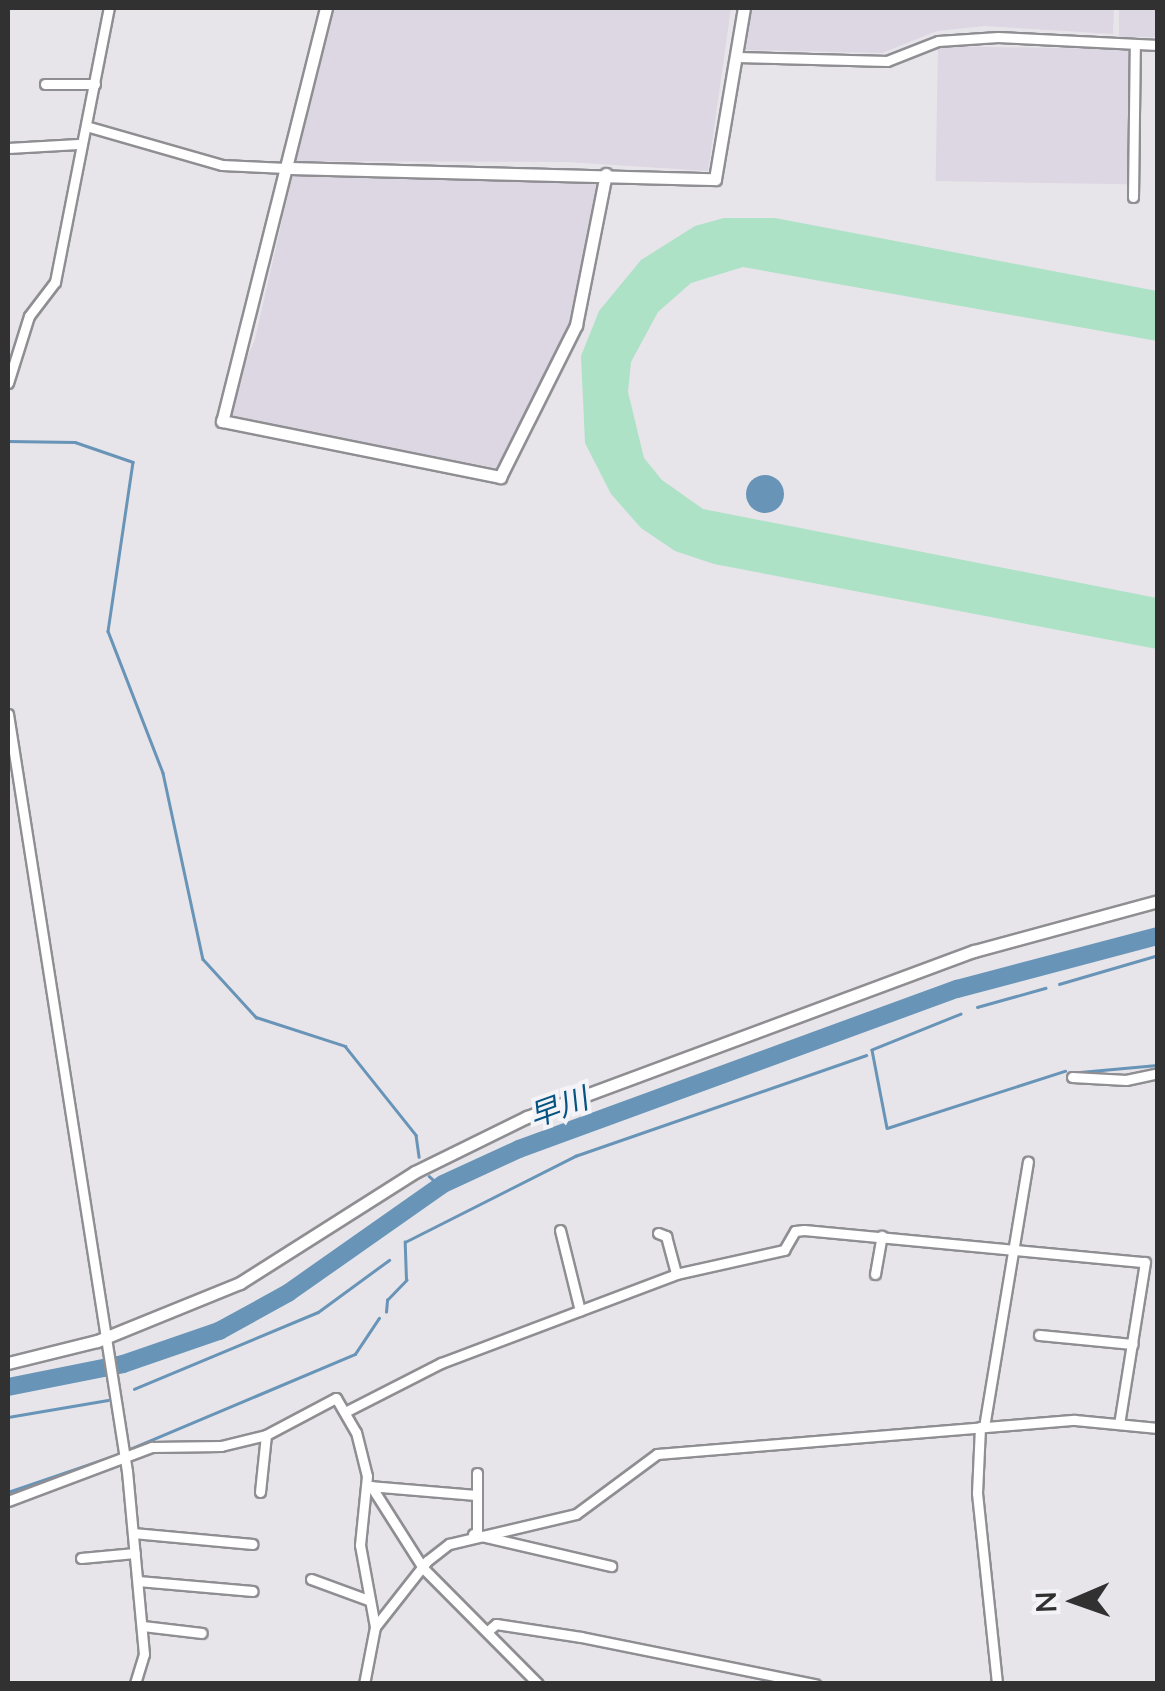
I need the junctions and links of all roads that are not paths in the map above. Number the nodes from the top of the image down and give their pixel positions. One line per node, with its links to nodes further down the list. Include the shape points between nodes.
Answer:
1 (110, 8): 8 (street)
2 (326, 8): 12 (street)
3 (744, 8): 6 (street)
4 (1134, 44): 5 (street); 6 (street, via 998,36 938,41 888,61); 14 (street)
5 (1158, 45)
6 (738, 57): 13 (street, via 715,180)
7 (45, 84): 8 (street)
8 (95, 84): 9 (street)
9 (86, 126): 10 (street); 12 (street, via 222,165)
10 (78, 144): 11 (street); 15 (street, via 56,282 28,316)
11 (8, 148)
12 (286, 168): 13 (street); 13 (street, via 248,336 219,418 496,477 576,325)
13 (606, 174)
14 (1133, 197)
15 (8, 383)
16 (8, 714): 17 (street)
17 (11, 763): 31 (street)
18 (1158, 901): 31 (street, via 974,951 526,1117 424,1167 240,1283)
19 (1158, 1073): 20 (street, via 1126,1080)
20 (1072, 1076)
21 (1028, 1162): 25 (street)
22 (560, 1230): 29 (street)
23 (658, 1233): 27 (street, via 666,1236)
24 (882, 1236): 25 (street); 27 (street, via 796,1231 784,1250); 28 (street)
25 (1011, 1250): 26 (street); 36 (street)
26 (1152, 1265): 32 (street)
27 (676, 1274): 29 (street)
28 (876, 1274)
29 (580, 1311): 34 (street, via 442,1363)
30 (1038, 1335): 32 (street)
31 (106, 1342): 33 (street); 39 (street)
32 (1132, 1344): 35 (street)
33 (8, 1363)
34 (347, 1411): 38 (street, via 327,1397 297,1422); 41 (street)
35 (1119, 1424): 36 (street); 37 (street)
36 (982, 1427): 46 (street, via 657,1454 576,1514); 64 (street, via 977,1493)
37 (1158, 1428)
38 (266, 1435): 39 (street, via 222,1446 152,1446); 42 (street)
39 (124, 1459): 44 (street); 45 (street)
40 (476, 1474): 43 (street)
41 (369, 1486): 43 (street); 51 (street); 55 (street, via 360,1545)
42 (260, 1492)
43 (476, 1495): 46 (street)
44 (8, 1501)
45 (133, 1532): 47 (street); 48 (street)
46 (475, 1534): 50 (street); 51 (street, via 449,1544)
47 (252, 1544)
48 (135, 1553): 49 (street); 53 (street)
49 (81, 1558)
50 (611, 1566)
51 (422, 1568): 57 (street); 58 (street)
52 (311, 1579): 55 (street)
53 (138, 1581): 54 (street); 56 (street)
54 (253, 1590)
55 (368, 1600): 57 (street)
56 (142, 1626): 59 (street); 60 (street, via 143,1667)
57 (375, 1628): 61 (street)
58 (490, 1630): 62 (street); 63 (street, via 496,1624 581,1637)
59 (202, 1633)
60 (135, 1684)
61 (364, 1684)
62 (538, 1684)
63 (815, 1684)
64 (997, 1684)

